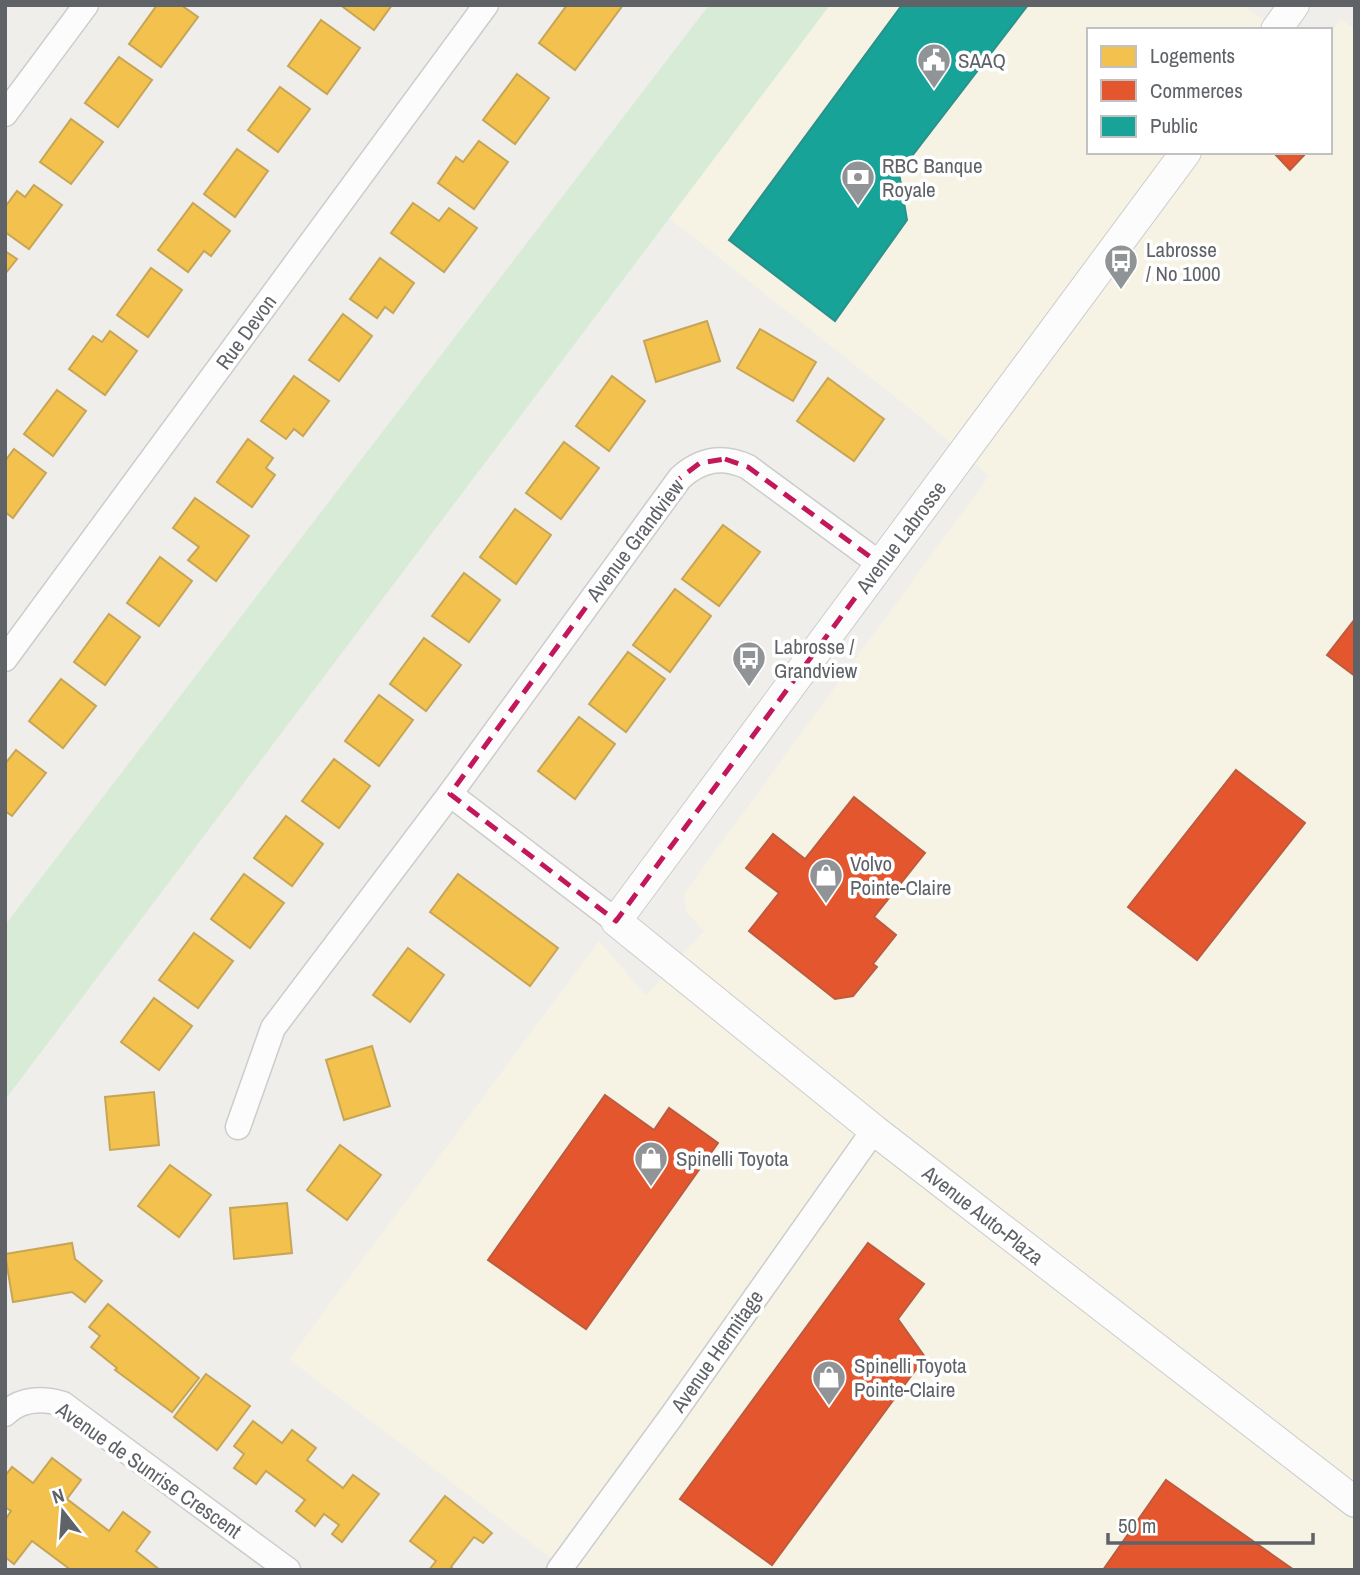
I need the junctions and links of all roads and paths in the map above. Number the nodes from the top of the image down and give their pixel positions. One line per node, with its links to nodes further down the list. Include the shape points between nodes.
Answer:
1 (86, 5): 5 (street)
2 (486, 5): 8 (street, Rue Devon)
3 (1294, 5): 4 (street)
4 (1277, 28)
5 (5, 114)
6 (1185, 154): 7 (street, Avenue Labrosse)
7 (880, 564): 9 (street, Avenue Grandview, via 748,467 725,459 700,463 680,478); 10 (street, Avenue Labrosse)
8 (5, 659)
9 (450, 794): 10 (street); 11 (street, Avenue Grandview, via 273,1028)
10 (616, 922): 12 (street, Avenue Auto-Plaza)
11 (238, 1127)
12 (874, 1130): 14 (street, Avenue Auto-Plaza); 16 (street, Avenue Hermitage)
13 (5, 1413): 15 (street, Avenue de Sunrise Crescent, via 30,1401 63,1404)
14 (1355, 1502)
15 (288, 1570)
16 (559, 1570)

